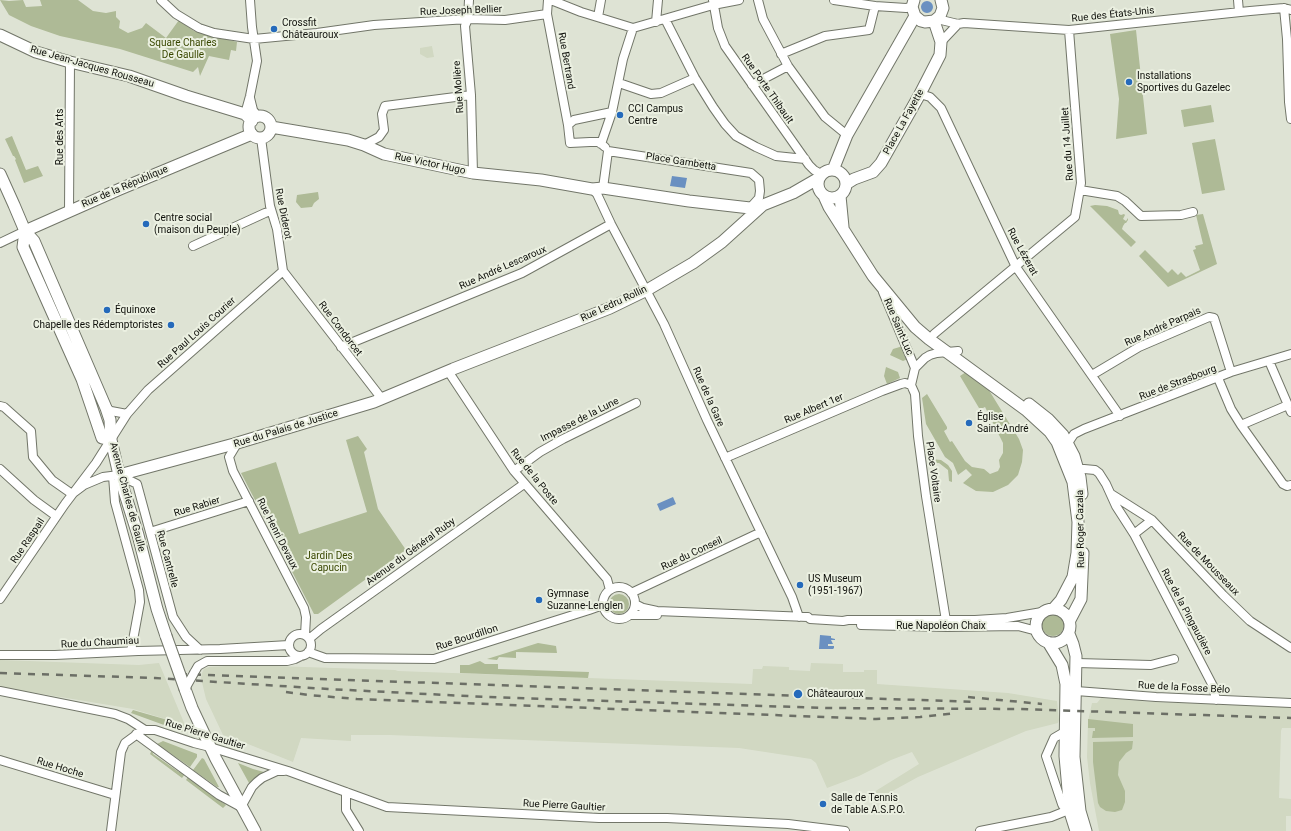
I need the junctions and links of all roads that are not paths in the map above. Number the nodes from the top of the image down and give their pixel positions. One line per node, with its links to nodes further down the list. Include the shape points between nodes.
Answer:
1 (161, 0): 27 (street, Rue Joseph Bellier, via 176,14 199,28)
2 (250, 0): 27 (street)
3 (469, 0): 19 (street, Rue Molière)
4 (549, 0): 17 (street, Rue Bertrand); 18 (street)
5 (601, 0): 18 (street)
6 (658, 0): 22 (street)
7 (739, 0): 12 (street)
8 (758, 0): 29 (street, via 763,19)
9 (834, 0): 13 (street)
10 (941, 0): 21 (main road, via 942,12)
11 (1238, 0): 16 (street)
12 (713, 3): 20 (street); 34 (street, Rue Porte Thibault, via 725,46)
13 (875, 6): 14 (street); 29 (street, via 869,30 825,36)
14 (914, 8): 21 (main road, via 921,21); 44 (main road)
15 (1287, 9): 16 (street, Rue des États-Unis); 40 (street)
16 (1239, 12): 25 (street, Rue des États-Unis)
17 (547, 14): 19 (street, Rue Joseph Bellier, via 505,20); 41 (street, Rue Bertrand)
18 (598, 17): 24 (street)
19 (468, 19): 27 (street, Rue Joseph Bellier, via 374,25); 36 (street, Rue Molière, via 465,26)
20 (665, 19): 22 (street); 32 (street)
21 (935, 20): 23 (street, Rue des États-Unis); 28 (main road)
22 (656, 22): 24 (street)
23 (958, 24): 25 (street, Rue des États-Unis); 28 (street)
24 (633, 28): 33 (street, via 623,59)
25 (1070, 30): 57 (street, Rue du 14 Juillet)
26 (0, 34): 30 (main road, Rue Jean-Jacques Rousseau, via 36,52)
27 (254, 39): 37 (street, via 257,61)
28 (941, 42): 35 (main road, Place La Fayette, via 940,55)
29 (781, 54): 31 (street)
30 (70, 62): 39 (main road, Rue Jean-Jacques Rousseau, via 129,76); 63 (street, Rue des Arts)
31 (788, 66): 34 (street); 44 (street, via 825,116)
32 (695, 78): 33 (street, via 661,93 651,94); 50 (street, via 712,107 736,136 776,156)
33 (619, 83): 38 (street)
34 (752, 85): 50 (street, Rue Porte Thibault)
35 (920, 94): 55 (main road, Place La Fayette, via 881,163 873,172); 71 (street, Rue Lézerat, via 930,97 941,108)
36 (471, 95): 48 (street, via 385,106 382,114 384,130 379,137); 52 (street, Rue Molière)
37 (250, 97): 39 (street); 39 (street, via 253,110)
38 (612, 112): 41 (street, via 574,120); 43 (street)
39 (249, 116): 42 (main road, via 267,119); 45 (main road, via 250,127)
40 (1291, 119)
41 (568, 125): 46 (street, Rue Bertrand, via 570,143)
42 (271, 127): 45 (main road, via 267,136); 48 (main road, Rue Victor Hugo)
43 (604, 135): 46 (street); 47 (street)
44 (847, 135): 51 (main road)
45 (256, 136): 63 (main road, Rue de la République); 64 (street, Rue Diderot)
46 (590, 142): 47 (street)
47 (601, 144): 49 (street)
48 (364, 145): 52 (main road, Rue Victor Hugo, via 384,154)
49 (608, 151): 56 (street); 62 (street, Place Gambetta, via 751,173 759,180 760,191 759,198)
50 (804, 159): 54 (street, Rue Porte Thibault)
51 (833, 170): 54 (main road); 55 (main road, via 843,176)
52 (473, 173): 56 (main road, Rue Victor Hugo)
53 (0, 174): 68 (main road, Avenue Charles de Gaulle)
54 (820, 176): 58 (main road); 59 (main road, via 817,182)
55 (846, 184): 60 (main road)
56 (597, 189): 62 (main road); 66 (street, Rue de la Gare)
57 (1080, 190): 65 (street, via 1117,196 1141,216 1181,215); 71 (street, Rue du 14 Juillet, via 1075,217)
58 (793, 193): 59 (main road); 61 (main road)
59 (822, 194): 60 (main road, via 832,198); 67 (main road, Rue Saint-Luc)
60 (840, 196): 67 (main road, Rue Saint-Luc)
61 (763, 205): 62 (main road); 74 (main road, Rue Ledru Rollin, via 722,242 693,263)
62 (750, 208)
63 (69, 211): 68 (main road, Rue de la République)
64 (271, 211): 70 (street); 72 (street, Rue Diderot, via 277,229)
65 (1193, 212)
66 (612, 224): 74 (street, Rue de la Gare); 76 (street, Rue André Lescaroux, via 533,268)
67 (843, 229): 73 (main road, Rue Saint-Luc)
68 (25, 231): 69 (street, Rue de la République); 89 (main road, Avenue Charles de Gaulle, via 34,241); 96 (main road, Avenue Charles de Gaulle, via 23,247)
69 (0, 243)
70 (193, 246)
71 (1016, 267): 75 (street, Rue du 14 Juillet); 83 (street, Rue Lézerat)
72 (283, 271): 76 (street, Rue Condorcet); 91 (street, Rue Paul Louis Courier, via 148,390)
73 (880, 286): 75 (main road, Rue Saint-Luc, via 915,327); 80 (street, Rue Saint-Luc)
74 (647, 290): 81 (main road, Rue Ledru Rollin, via 610,308); 98 (street, Rue de la Gare)
75 (932, 337): 77 (main road, Rue Roger Cazala)
76 (341, 347): 86 (street, Rue Condorcet)
77 (952, 351): 80 (street, via 930,355); 94 (main road, Rue Roger Cazala); 95 (main road, Rue Roger Cazala, via 1048,419)
78 (1291, 354): 79 (street, Rue de Strasbourg)
79 (1269, 361): 82 (street, Rue de Strasbourg); 90 (street)
80 (915, 368): 85 (street, Place Voltaire)
81 (448, 371): 86 (main road, Rue du Palais de Justice); 100 (street, Rue de la Poste)
82 (1231, 372): 83 (street, Rue André Parpais, via 1214,318 1209,317 1139,347); 84 (street, Rue de Strasbourg)
83 (1092, 375): 92 (street, Rue Lézerat)
84 (1218, 378): 92 (street, Rue de Strasbourg); 93 (street)
85 (911, 385): 98 (street, Rue Albert 1er, via 905,383 882,391); 125 (street, Place Voltaire, via 915,394 925,490)
86 (382, 399): 97 (main road, Rue du Palais de Justice)
87 (636, 403): 100 (street, Impasse de la Lune, via 563,438)
88 (0, 406): 105 (street, via 31,431 33,457 52,480)
89 (106, 408): 91 (street); 96 (main road, Avenue Charles de Gaulle, via 110,420)
90 (1290, 408): 93 (street)
91 (127, 414): 96 (street, Rue Paul Louis Courier)
92 (1120, 416): 95 (street, Rue de Strasbourg)
93 (1241, 425): 104 (street, via 1283,484)
94 (1050, 432): 95 (street); 101 (main road, Rue Roger Cazala)
95 (1068, 437): 101 (main road, Rue Roger Cazala, via 1074,456)
96 (107, 439): 102 (main road, Avenue Charles de Gaulle); 105 (street, Rue Raspail, via 96,463)
97 (234, 444): 102 (main road, Rue du Palais de Justice); 107 (street, Rue Henri Devaux, via 235,447 229,457 233,471)
98 (725, 458): 111 (street, Rue de la Gare)
99 (0, 469): 108 (street)
100 (514, 471): 103 (street, Rue de la Poste)
101 (1074, 471): 106 (street, Rue de la Pingaudière, via 1091,468 1099,473); 118 (main road, Rue Roger Cazala, via 1078,522 1077,553 1073,577 1062,600); 123 (main road, Rue Roger Cazala, via 1082,501 1082,568 1081,599)
102 (116, 476): 105 (street, Rue Raspail, via 95,480); 110 (street, Rue Cantrelle, via 137,484); 133 (street, via 116,502 139,590 140,602); 138 (main road, Avenue Charles de Gaulle, bridge, via 138,535 157,609)
103 (524, 484): 113 (street, Rue de la Poste, via 607,579); 128 (street, Avenue du Général Ruby)
104 (1291, 485)
105 (72, 494): 108 (street, Rue Raspail)
106 (1111, 494): 109 (street, Rue de Mousseaux); 112 (street, Rue de la Pingaudière)
107 (249, 501): 110 (street, Rue Rabier); 128 (street, Rue Henri Devaux, via 304,608)
108 (56, 516): 115 (street, Rue Raspail)
109 (1152, 520): 112 (street); 131 (street, Rue de Mousseaux, via 1250,621)
110 (150, 532): 132 (street, Rue Cantrelle, via 173,617 186,637)
111 (760, 532): 114 (street, Rue du Conseil); 121 (street, Rue de la Gare)
112 (1134, 534): 141 (street, Rue de la Pingaudière, via 1213,686)
113 (610, 590): 114 (street, via 618,587); 117 (street)
114 (632, 593): 116 (street)
115 (1, 597)
116 (635, 604): 120 (street); 121 (street, via 654,611)
117 (603, 605): 120 (street, via 607,613 614,618 623,619); 134 (street, Rue Bourdillon, via 434,659 325,658)
118 (1054, 608): 119 (main road); 123 (main road, via 1064,612)
119 (1042, 612): 125 (street, Rue Napoléon Chaix); 126 (main road, via 1037,621)
120 (630, 615): 122 (street, via 803,621)
121 (799, 617): 122 (street)
122 (810, 619): 124 (street)
123 (1070, 620): 127 (main road)
124 (845, 621): 125 (street, Rue Napoléon Chaix); 125 (street, Rue Napoléon Chaix, via 848,624)
125 (946, 624): 126 (street, Rue Napoléon Chaix, via 964,627 1018,626)
126 (1037, 631): 129 (main road)
127 (1069, 634): 129 (main road, via 1060,642); 137 (main road)
128 (307, 637): 130 (street, via 301,634 294,636); 134 (street, via 311,646)
129 (1048, 642): 140 (main road, via 1062,666)
130 (289, 645): 132 (street); 134 (street, via 293,653)
131 (1291, 648)
132 (200, 650): 133 (street, Rue du Chaumiau)
133 (131, 651): 135 (street, Rue du Chaumiau)
134 (304, 654): 138 (street, Rue Bourdillon, bridge, via 287,660 207,661 198,666)
135 (0, 655)
136 (1174, 659): 137 (street, via 1151,665)
137 (1077, 663): 140 (main road)
138 (185, 689): 146 (main road, Avenue Charles de Gaulle)
139 (0, 691): 143 (street, Rue Pierre Gaultier, via 115,714)
140 (1071, 691): 141 (street, Rue de la Fosse Bélo); 144 (main road); 161 (main road, via 1074,757 1080,811)
141 (1216, 700): 142 (street, Rue de la Fosse Bélo)
142 (1291, 703)
143 (144, 730): 145 (street); 146 (street, Rue Pierre Gaultier, via 155,730)
144 (1066, 731): 152 (main road, via 1065,756); 152 (street, via 1054,738 1046,756 1063,806)
145 (136, 734): 150 (street, via 125,743 121,752); 151 (street, via 219,795)
146 (210, 747): 148 (street, Rue Pierre Gaultier); 151 (main road)
147 (0, 760): 150 (street, Rue Hoche)
148 (288, 771): 149 (street, Rue Pierre Gaultier); 151 (street, via 262,778 252,787)
149 (346, 792): 153 (street, Rue Pierre Gaultier, via 387,808); 156 (street, via 346,810)
150 (115, 795): 154 (street)
151 (241, 807): 155 (main road)
152 (1070, 808): 159 (street, via 1051,817); 160 (main road)
153 (788, 824): 157 (street); 158 (street, Rue Pierre Gaultier)
154 (112, 831)
155 (255, 831)
156 (359, 831)
157 (781, 831)
158 (845, 831)
159 (981, 831)
160 (1076, 831)
161 (1086, 831)

